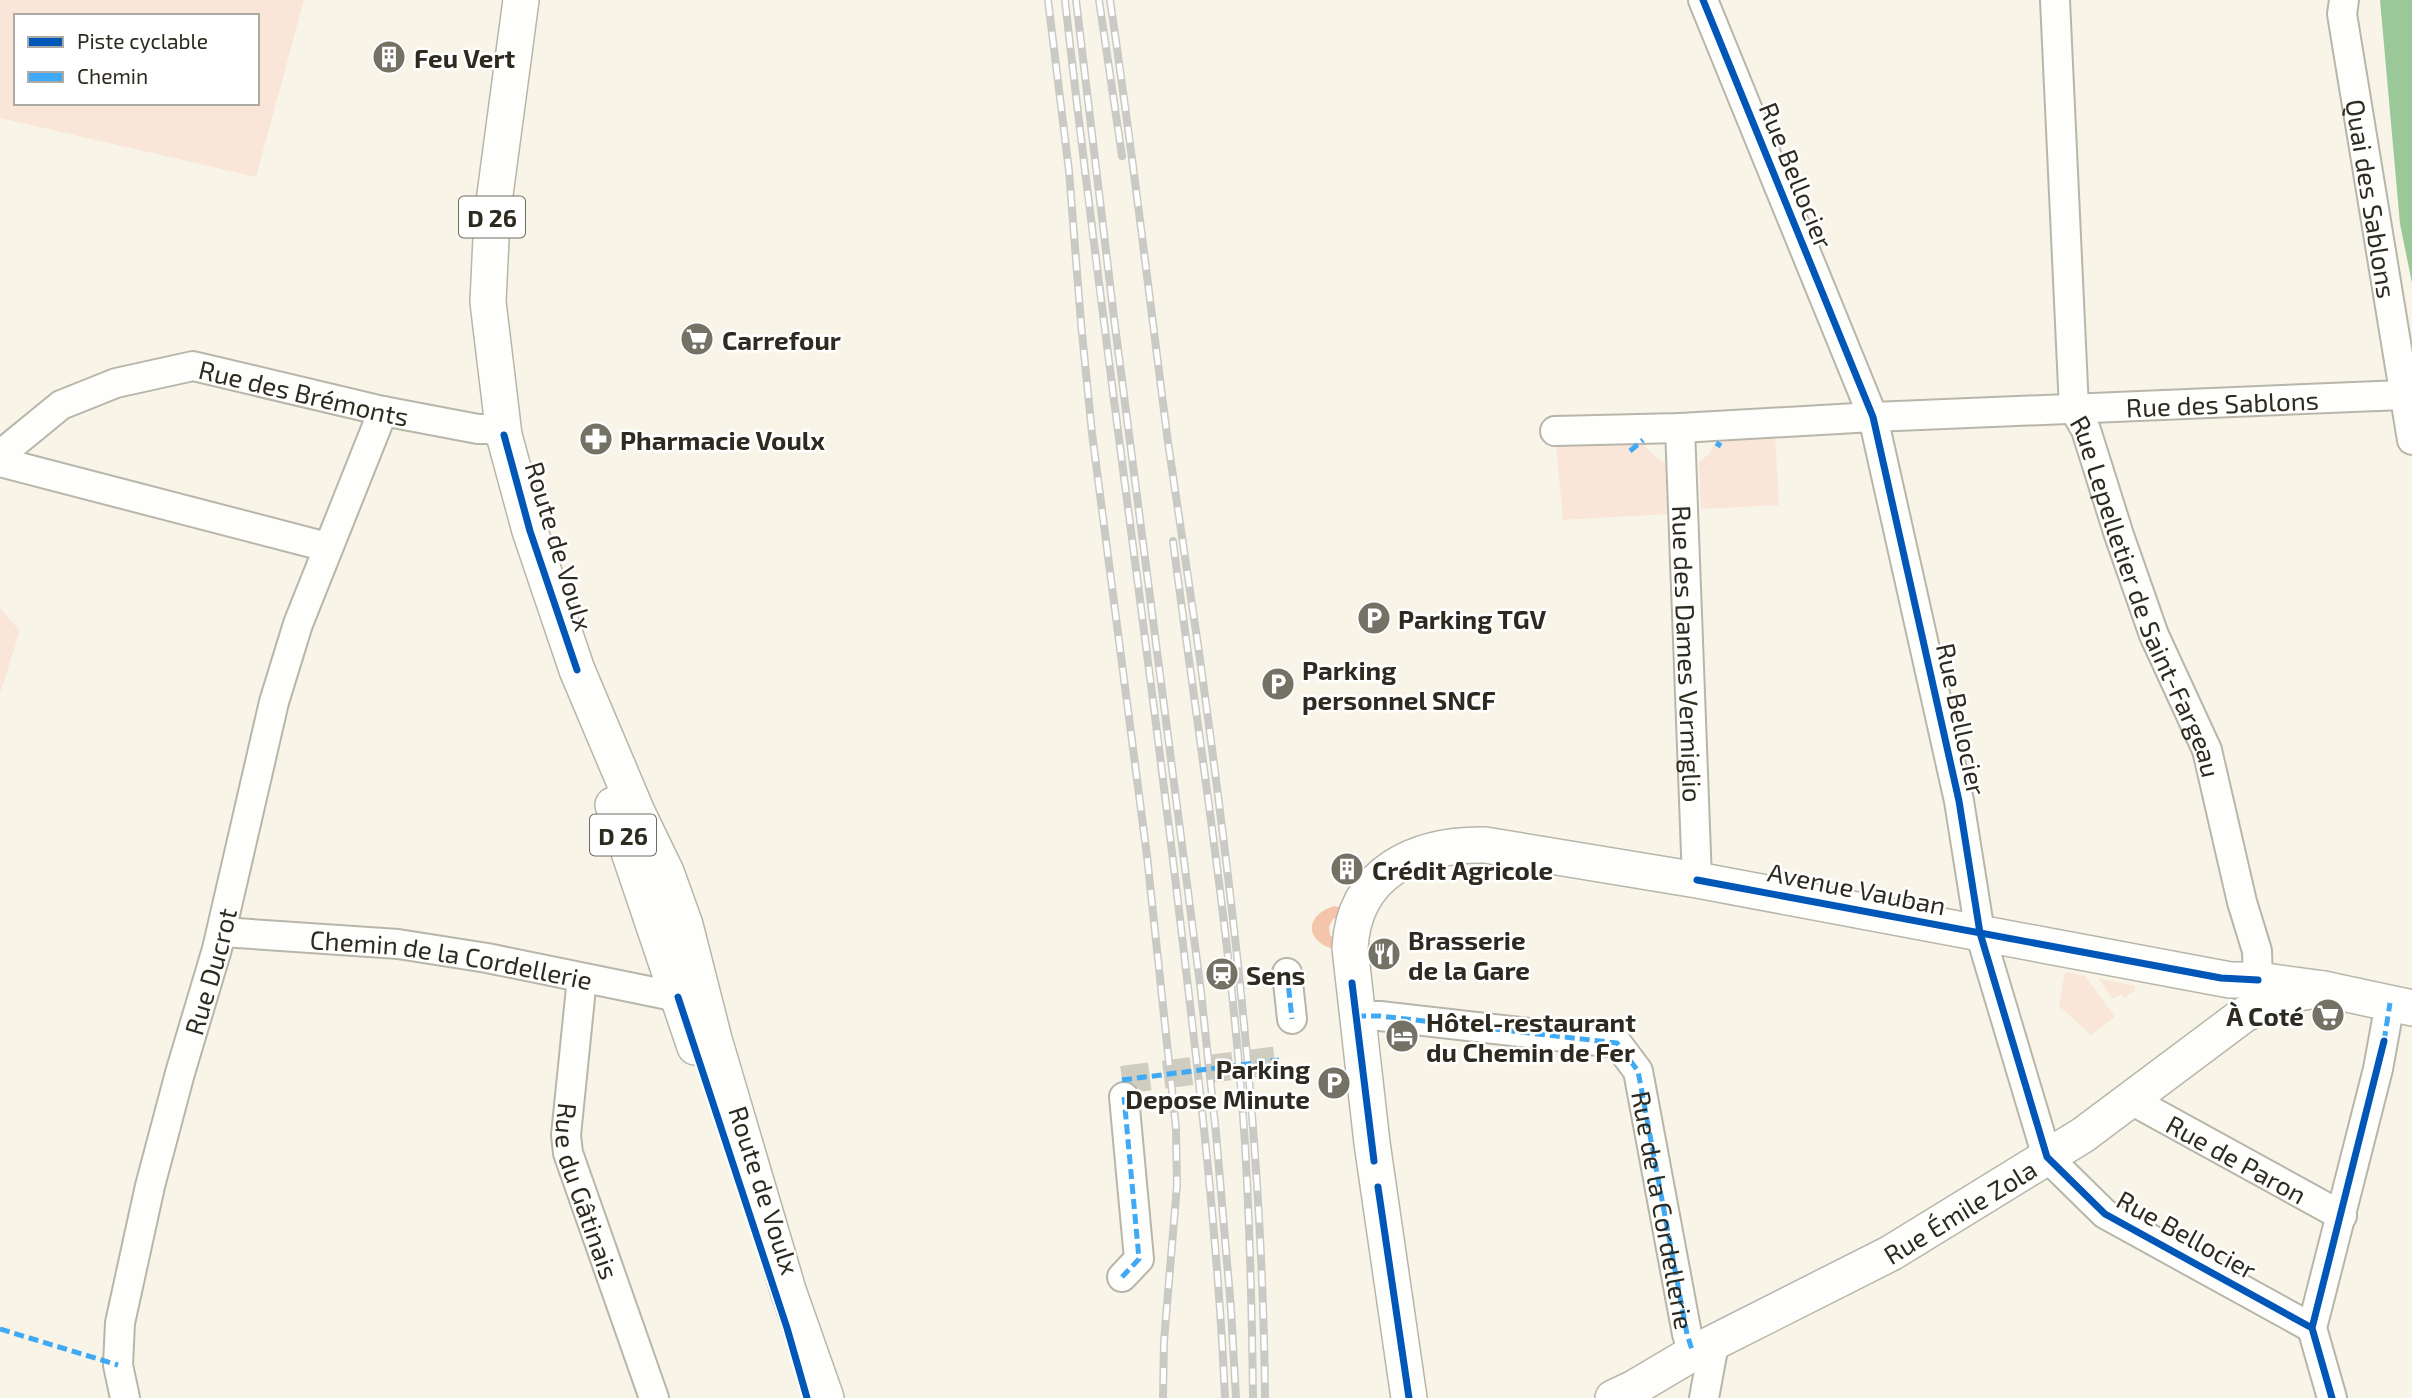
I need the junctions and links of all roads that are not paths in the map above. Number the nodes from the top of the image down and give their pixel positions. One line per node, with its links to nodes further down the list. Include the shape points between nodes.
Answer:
1 (521, 0): 11 (main road, Route de Voulx / D 26, via 492,217 488,302)
2 (1703, 0): 8 (street, Rue Bellocier)
3 (2055, 0): 6 (street, Rue Lepelletier de Saint-Fargeau)
4 (2344, 0): 5 (street, Quai des Sablons, via 2342,14)
5 (2403, 394): 6 (street, Rue des Sablons); 12 (street, Quai des Sablons)
6 (2074, 409): 8 (street, Rue des Sablons); 22 (street, Rue Lepelletier de Saint-Fargeau, via 2086,430 2154,635 2207,750 2257,951)
7 (383, 411): 11 (street, Rue des Brémonts); 13 (street, Rue des Brémonts, via 193,366 116,383 61,405); 15 (street, Rue Ducrot)
8 (1873, 416): 9 (street); 19 (street, Rue Bellocier, via 1959,802)
9 (1680, 428): 10 (street); 17 (street, Rue des Dames Vermiglio)
10 (1555, 431)
11 (504, 435): 16 (main road, Route de Voulx / D 26, via 530,531)
12 (2412, 440)
13 (0, 455)
14 (0, 462): 15 (street)
15 (327, 547): 18 (street, Rue Ducrot, via 274,702)
16 (577, 670): 24 (main road, Route de Voulx / D 26, via 606,781); 39 (main road, Route de Voulx / D 26, via 685,925 788,1290)
17 (1697, 880): 19 (main road, Avenue Vauban); 26 (main road, Avenue Vauban, via 1485,845 1444,848 1408,858 1376,880 1361,901 1351,929)
18 (222, 932): 21 (street, Chemin de la Cordellerie, via 398,944); 36 (street, Rue Ducrot, via 150,1186 120,1323 118,1365)
19 (1980, 933): 22 (main road, Avenue Vauban); 31 (street, Rue Bellocier)
20 (1287, 973): 28 (street)
21 (582, 978): 24 (street, Chemin de la Cordellerie); 37 (street, Rue du Gâtinais, via 568,1153)
22 (2244, 980): 23 (main road, Avenue Vauban); 27 (main road, via 2239,1000)
23 (2324, 989): 25 (main road, Rue Émile Zola); 27 (main road, Rue Émile Zola, via 2271,999)
24 (678, 997): 38 (main road, Route de Voulx / D 26)
25 (2401, 1005): 32 (street, via 2384,1041)
26 (1356, 1016): 35 (street, Rue de la Cordellerie, via 1617,1043 1638,1072 1687,1334); 40 (main road)
27 (2242, 1017): 30 (main road, Rue Émile Zola)
28 (1292, 1019)
29 (1124, 1097): 33 (street, via 1139,1259)
30 (2131, 1100): 31 (main road, Rue Émile Zola); 32 (street, Rue de Paron)
31 (2047, 1157): 34 (street, Rue Bellocier, via 2105,1214); 35 (main road, Rue Émile Zola, via 1878,1260)
32 (2342, 1216): 34 (street)
33 (1122, 1277)
34 (2312, 1328): 43 (street)
35 (1704, 1348): 41 (main road, Rue Émile Zola); 42 (street)
36 (125, 1398)
37 (654, 1398)
38 (807, 1398)
39 (826, 1398)
40 (1409, 1398)
41 (1613, 1398)
42 (1704, 1398)
43 (2332, 1398)

